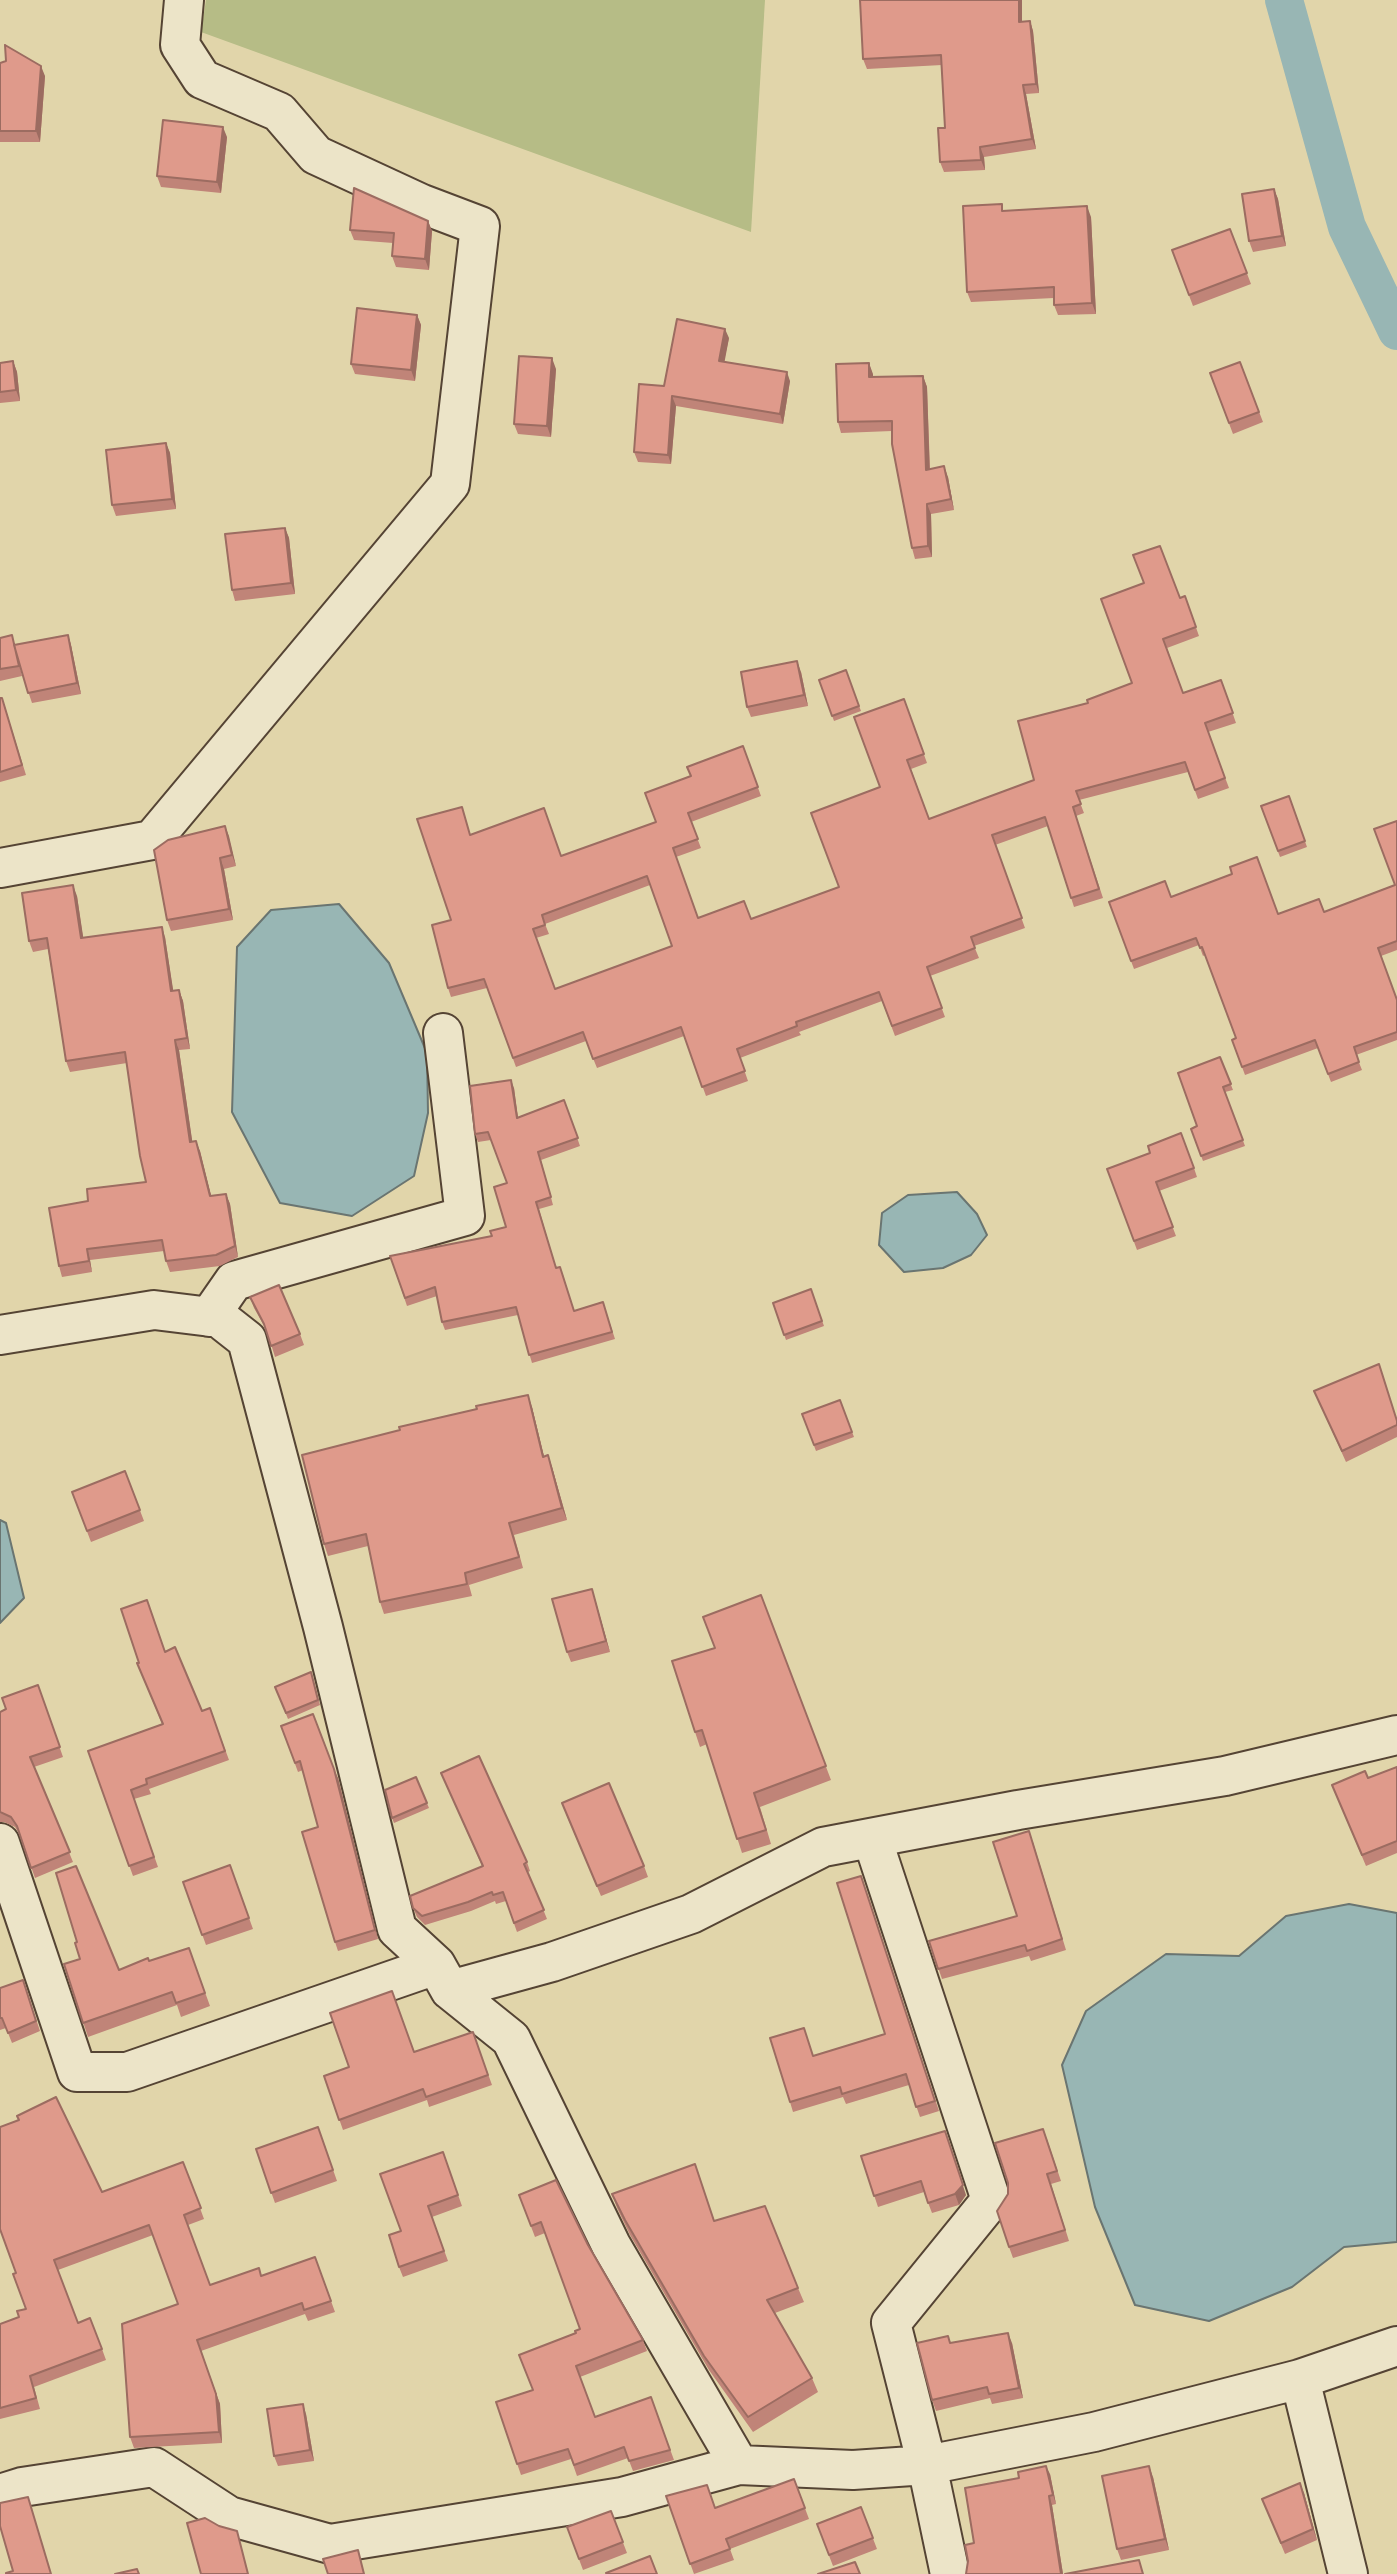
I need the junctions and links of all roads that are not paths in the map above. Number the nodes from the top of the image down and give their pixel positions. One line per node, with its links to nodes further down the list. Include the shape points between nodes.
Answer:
1 (184, 0): 2 (street, via 180,45 202,79 279,112 316,155 480,226 450,484 152,840)
2 (0, 868)
3 (443, 1033): 4 (street, via 465,1216 234,1281)
4 (209, 1317): 5 (street, via 154,1310); 9 (street, via 219,1318 247,1339 397,1929)
5 (0, 1335)
6 (1397, 1734): 7 (street, via 1225,1776)
7 (872, 1838): 9 (street, via 823,1847 691,1914 552,1962); 13 (street, via 991,2200 891,2323)
8 (0, 1843): 9 (street, via 77,2072 127,2072)
9 (443, 1978): 12 (street, via 511,2039 611,2245)
10 (1397, 2346): 11 (street)
11 (1300, 2379): 13 (street, via 1094,2432); 16 (street)
12 (739, 2465): 13 (street, via 853,2470); 14 (street, via 622,2497 330,2544 229,2516 154,2467)
13 (927, 2465): 15 (street)
14 (0, 2494)
15 (950, 2574)
16 (1348, 2574)

